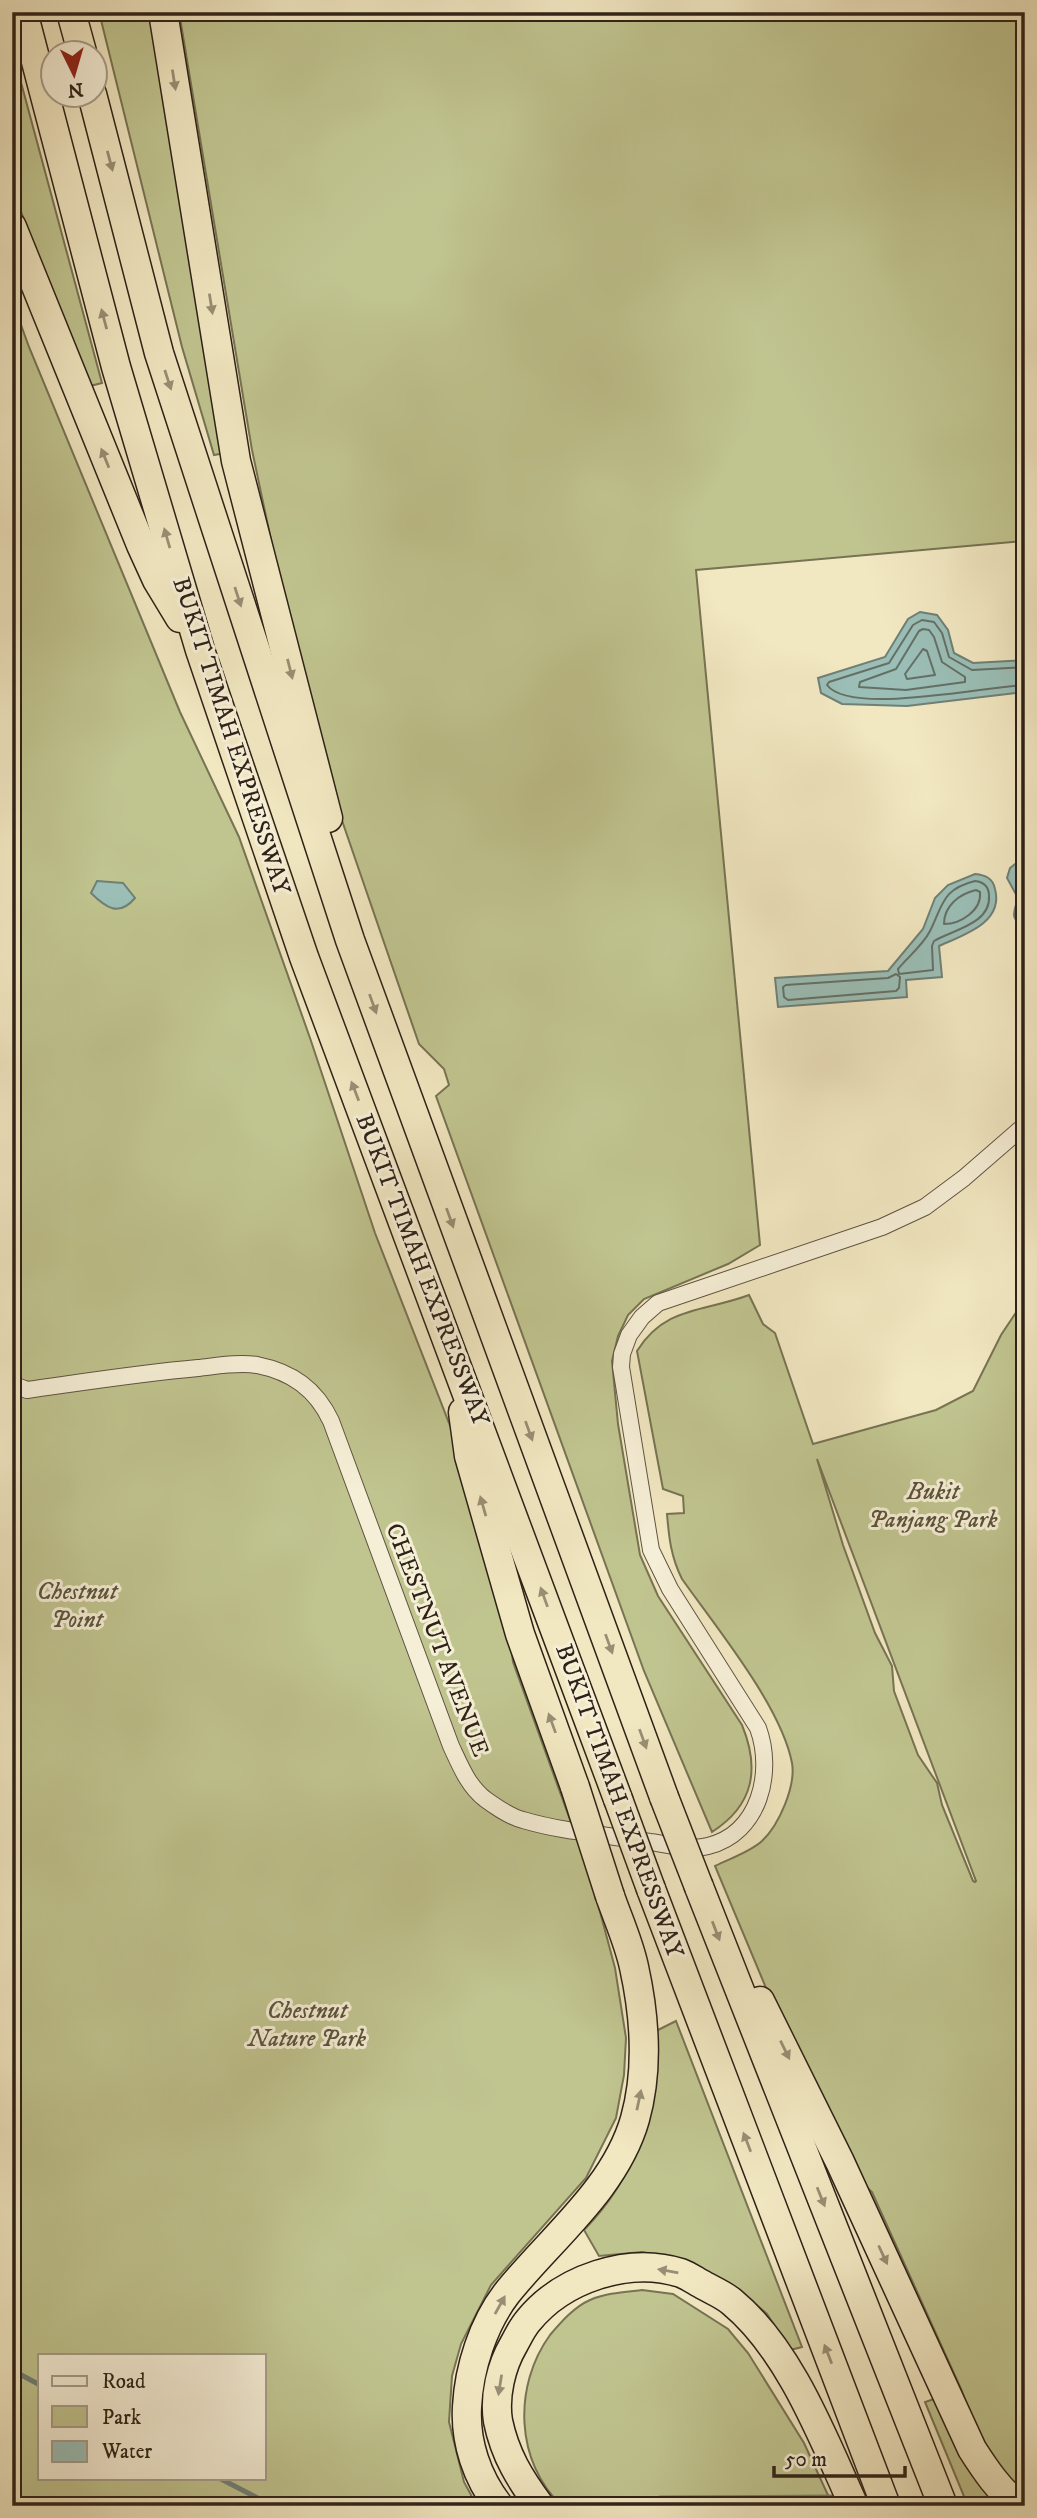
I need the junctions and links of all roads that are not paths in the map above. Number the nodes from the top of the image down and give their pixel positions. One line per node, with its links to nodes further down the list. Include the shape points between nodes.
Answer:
1 (23, 12): 7 (highway, BUKIT TIMAH EXPRESSWAY, one-way to 1, via 116,367)
2 (71, 12): 4 (highway)
3 (163, 12): 8 (highway, one-way to 8, via 236,461 326,808)
4 (78, 38)
5 (96, 108): 8 (highway, BUKIT TIMAH EXPRESSWAY, one-way to 8, via 159,353)
6 (12, 227): 7 (highway, one-way to 6, via 141,545)
7 (200, 650): 10 (highway, BUKIT TIMAH EXPRESSWAY, one-way to 7, via 304,957)
8 (350, 940): 12 (highway, BUKIT TIMAH EXPRESSWAY, one-way to 12, bridge)
9 (1025, 1125): 11 (street, CHESTNUT AVENUE, via 925,1207 882,1227 658,1303 629,1335 622,1353 622,1384 652,1550 670,1589 758,1728 764,1749 764,1777 752,1813 729,1837 706,1847 521,1820 475,1790 451,1746 331,1421 304,1384 269,1368 239,1364 27,1390)
10 (456, 1361): 13 (highway, one-way to 10, bridge, via 474,2460 466,2421 476,2349 505,2296 616,2164 635,2121 644,2079 645,2035 634,1965 520,1634 469,1456); 16 (highway, BUKIT TIMAH EXPRESSWAY, one-way to 10, bridge)
11 (12, 1384)
12 (733, 1975): 17 (highway, BUKIT TIMAH EXPRESSWAY, one-way to 17); 18 (highway, one-way to 18, via 761,2003 972,2449 1005,2495)
13 (499, 2506)
14 (540, 2506): 15 (highway, one-way to 14, via 814,2420 775,2349 754,2322 730,2299 682,2274 644,2267 602,2272 566,2288 528,2321 506,2358 498,2388 498,2419 518,2476)
15 (854, 2506)
16 (886, 2506)
17 (943, 2506)
18 (1019, 2506)

